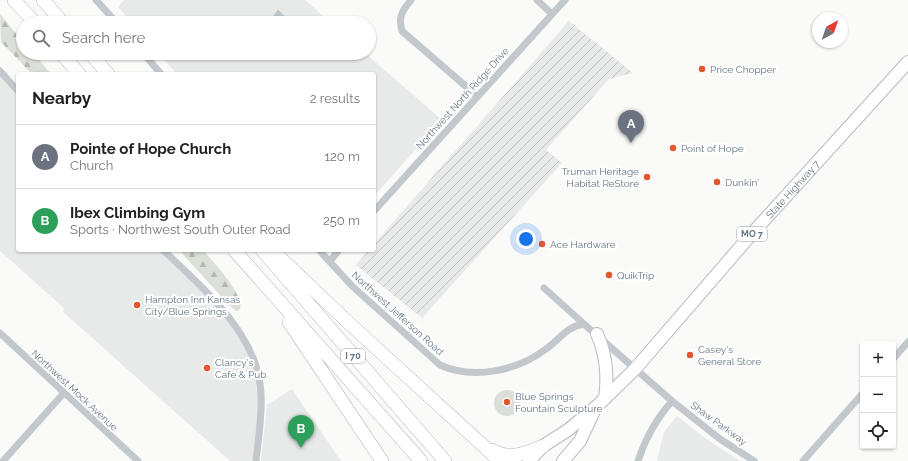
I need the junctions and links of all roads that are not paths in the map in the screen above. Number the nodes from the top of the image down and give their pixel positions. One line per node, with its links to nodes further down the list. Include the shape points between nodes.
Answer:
1 (14, 0): 8 (highway)
2 (43, 0): 9 (highway)
3 (96, 0): 10 (street)
4 (411, 0): 20 (street, via 401,13 402,31)
5 (537, 0): 7 (street)
6 (565, 0): 7 (street, Northwest North Ridge Drive)
7 (552, 14): 20 (street, Northwest North Ridge Drive)
8 (29, 16)
9 (57, 16)
10 (111, 16)
11 (67, 60): 16 (highway)
12 (96, 60): 17 (highway)
13 (149, 60): 18 (street)
14 (908, 62): 36 (main road, State Highway 7 / MO 7, via 749,237)
15 (0, 71): 19 (street)
16 (77, 72)
17 (106, 72)
18 (159, 72)
19 (16, 89)
20 (477, 96): 21 (street, Northwest North Ridge Drive)
21 (376, 209)
22 (165, 252): 46 (street, via 228,318 244,341 257,367 260,422)
23 (236, 252): 29 (highway, I 70)
24 (264, 252): 49 (highway, I 70)
25 (274, 252): 43 (highway)
26 (321, 252): 28 (street, Northwest Jefferson Road)
27 (337, 252): 28 (street)
28 (330, 261): 31 (street, Northwest Jefferson Road, via 352,286 440,365 454,371 487,372 524,362 546,350 575,325)
29 (264, 284): 47 (highway); 48 (highway, I 70)
30 (544, 288): 31 (street)
31 (584, 324): 33 (street)
32 (0, 333): 37 (street, Northwest Mock Avenue)
33 (597, 334): 36 (street); 40 (main road, via 603,352 606,384)
34 (908, 342): 35 (street)
35 (896, 356)
36 (635, 369): 39 (street, Shaw Parkway); 40 (main road, State Highway 7 / MO 7)
37 (64, 394): 44 (street); 45 (street, Northwest Mock Avenue)
38 (860, 396): 56 (street)
39 (672, 401): 54 (street, via 651,430); 55 (street, Shaw Parkway, via 720,439)
40 (601, 402): 41 (main road, MO 7); 53 (main road, MO 7, via 580,441)
41 (568, 430): 42 (main road, MO 7); 52 (main road, MO 7)
42 (543, 446): 43 (highway, via 522,455 509,456); 51 (main road, MO 7)
43 (488, 448): 50 (highway)
44 (3, 461)
45 (138, 461)
46 (256, 461)
47 (382, 461)
48 (421, 461)
49 (445, 461)
50 (500, 461)
51 (529, 461)
52 (541, 461)
53 (563, 461)
54 (638, 461)
55 (754, 461)
56 (803, 461)

